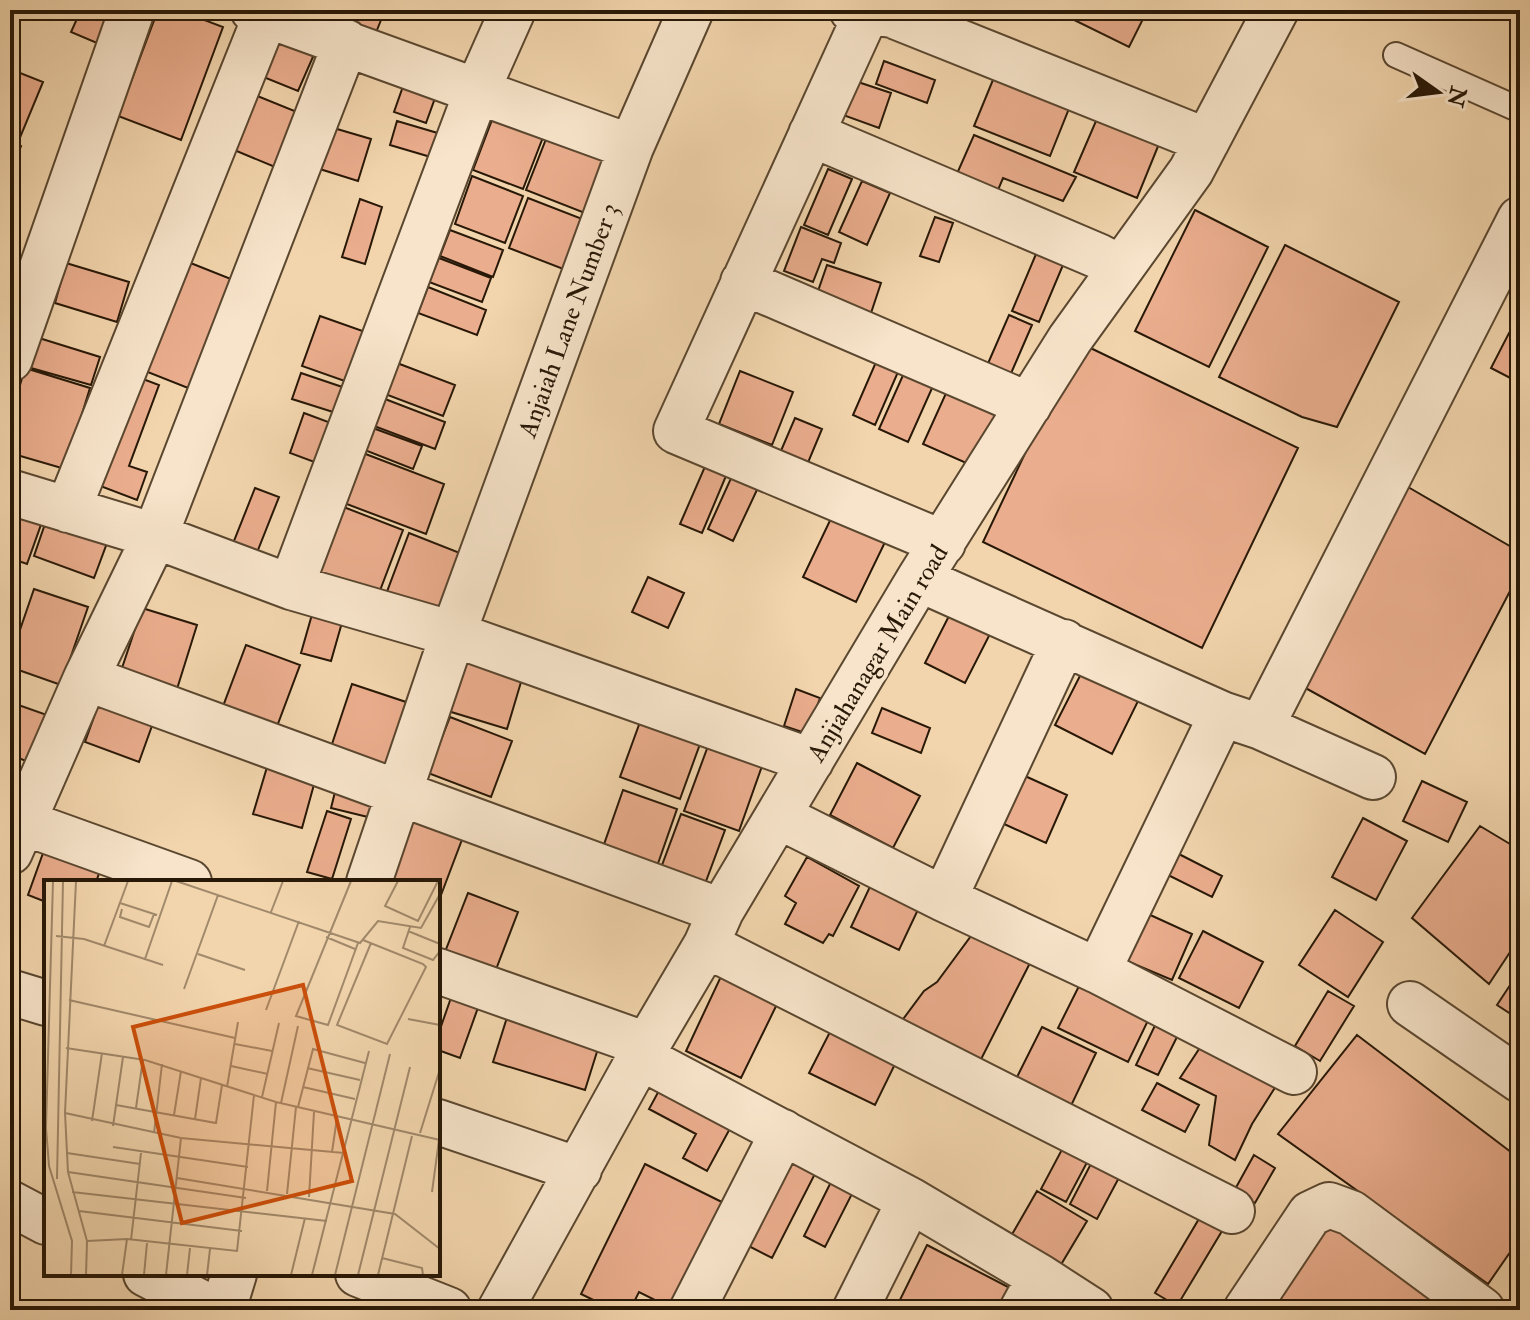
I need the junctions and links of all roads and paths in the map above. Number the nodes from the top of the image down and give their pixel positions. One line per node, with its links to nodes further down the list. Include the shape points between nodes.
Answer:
1 (132, 10): 17 (street)
2 (513, 10): 9 (street)
3 (691, 10): 13 (street, Anjaiah Lane Number 3)
4 (1276, 10): 12 (street, Anjiahanagar Main road)
5 (862, 11): 11 (street); 12 (street, via 892,15)
6 (262, 12): 7 (street); 20 (street)
7 (346, 42): 9 (street); 21 (street)
8 (1396, 55): 10 (lane)
9 (477, 91): 13 (street); 23 (street)
10 (1520, 110)
11 (811, 134): 15 (street); 16 (street)
12 (1207, 141): 15 (street, Anjiahanagar Main road)
13 (631, 147): 24 (street, Anjaiah Lane Number 3)
14 (1520, 219): 27 (street)
15 (1121, 268): 18 (street, Anjiahanagar Main road)
16 (743, 282): 18 (street); 22 (street, via 676,431)
17 (10, 359)
18 (1029, 405): 22 (street, Anjiahanagar Main road)
19 (10, 492): 20 (street)
20 (68, 510): 21 (street)
21 (155, 536): 23 (street); 26 (street)
22 (931, 561): 25 (street); 28 (street, Anjiahanagar Main road)
23 (291, 587): 24 (street)
24 (453, 634): 28 (street); 30 (street, Anjaiah Lane Number 3)
25 (1064, 642): 27 (street); 35 (street)
26 (86, 678): 30 (street); 32 (street)
27 (1241, 721): 29 (street); 37 (street)
28 (811, 761): 31 (street, Anjiahanagar Main road)
29 (1373, 777)
30 (398, 794): 34 (street, Anjaiah Lane Number 3); 36 (street)
31 (778, 816): 35 (street); 36 (street, Anjiahanagar Main road)
32 (16, 837): 33 (street)
33 (181, 880)
34 (370, 880)
35 (944, 899): 37 (street)
36 (713, 928): 42 (street, Anjiahanagar Main road); 50 (street)
37 (1098, 971): 43 (street)
38 (440, 972): 42 (street)
39 (10, 992): 40 (street)
40 (44, 1002)
41 (1410, 1004): 44 (street)
42 (644, 1051): 46 (street); 47 (street, Anjiahanagar Main road)
43 (1294, 1072)
44 (1520, 1080)
45 (440, 1123): 47 (street)
46 (783, 1132): 48 (street); 60 (street)
47 (579, 1170): 59 (street, Anjiahanagar Main road)
48 (910, 1200): 55 (street); 61 (street)
49 (10, 1203): 51 (street)
50 (1232, 1211)
51 (44, 1221)
52 (150, 1276): 56 (street)
53 (233, 1276): 57 (street)
54 (363, 1276): 58 (street)
55 (1031, 1293): 62 (street)
56 (215, 1310)
57 (223, 1310)
58 (449, 1310)
59 (500, 1310)
60 (692, 1310)
61 (855, 1310)
62 (1091, 1310)
63 (1246, 1310): 64 (street, via 1310,1214 1329,1205 1351,1213)
64 (1482, 1310)

